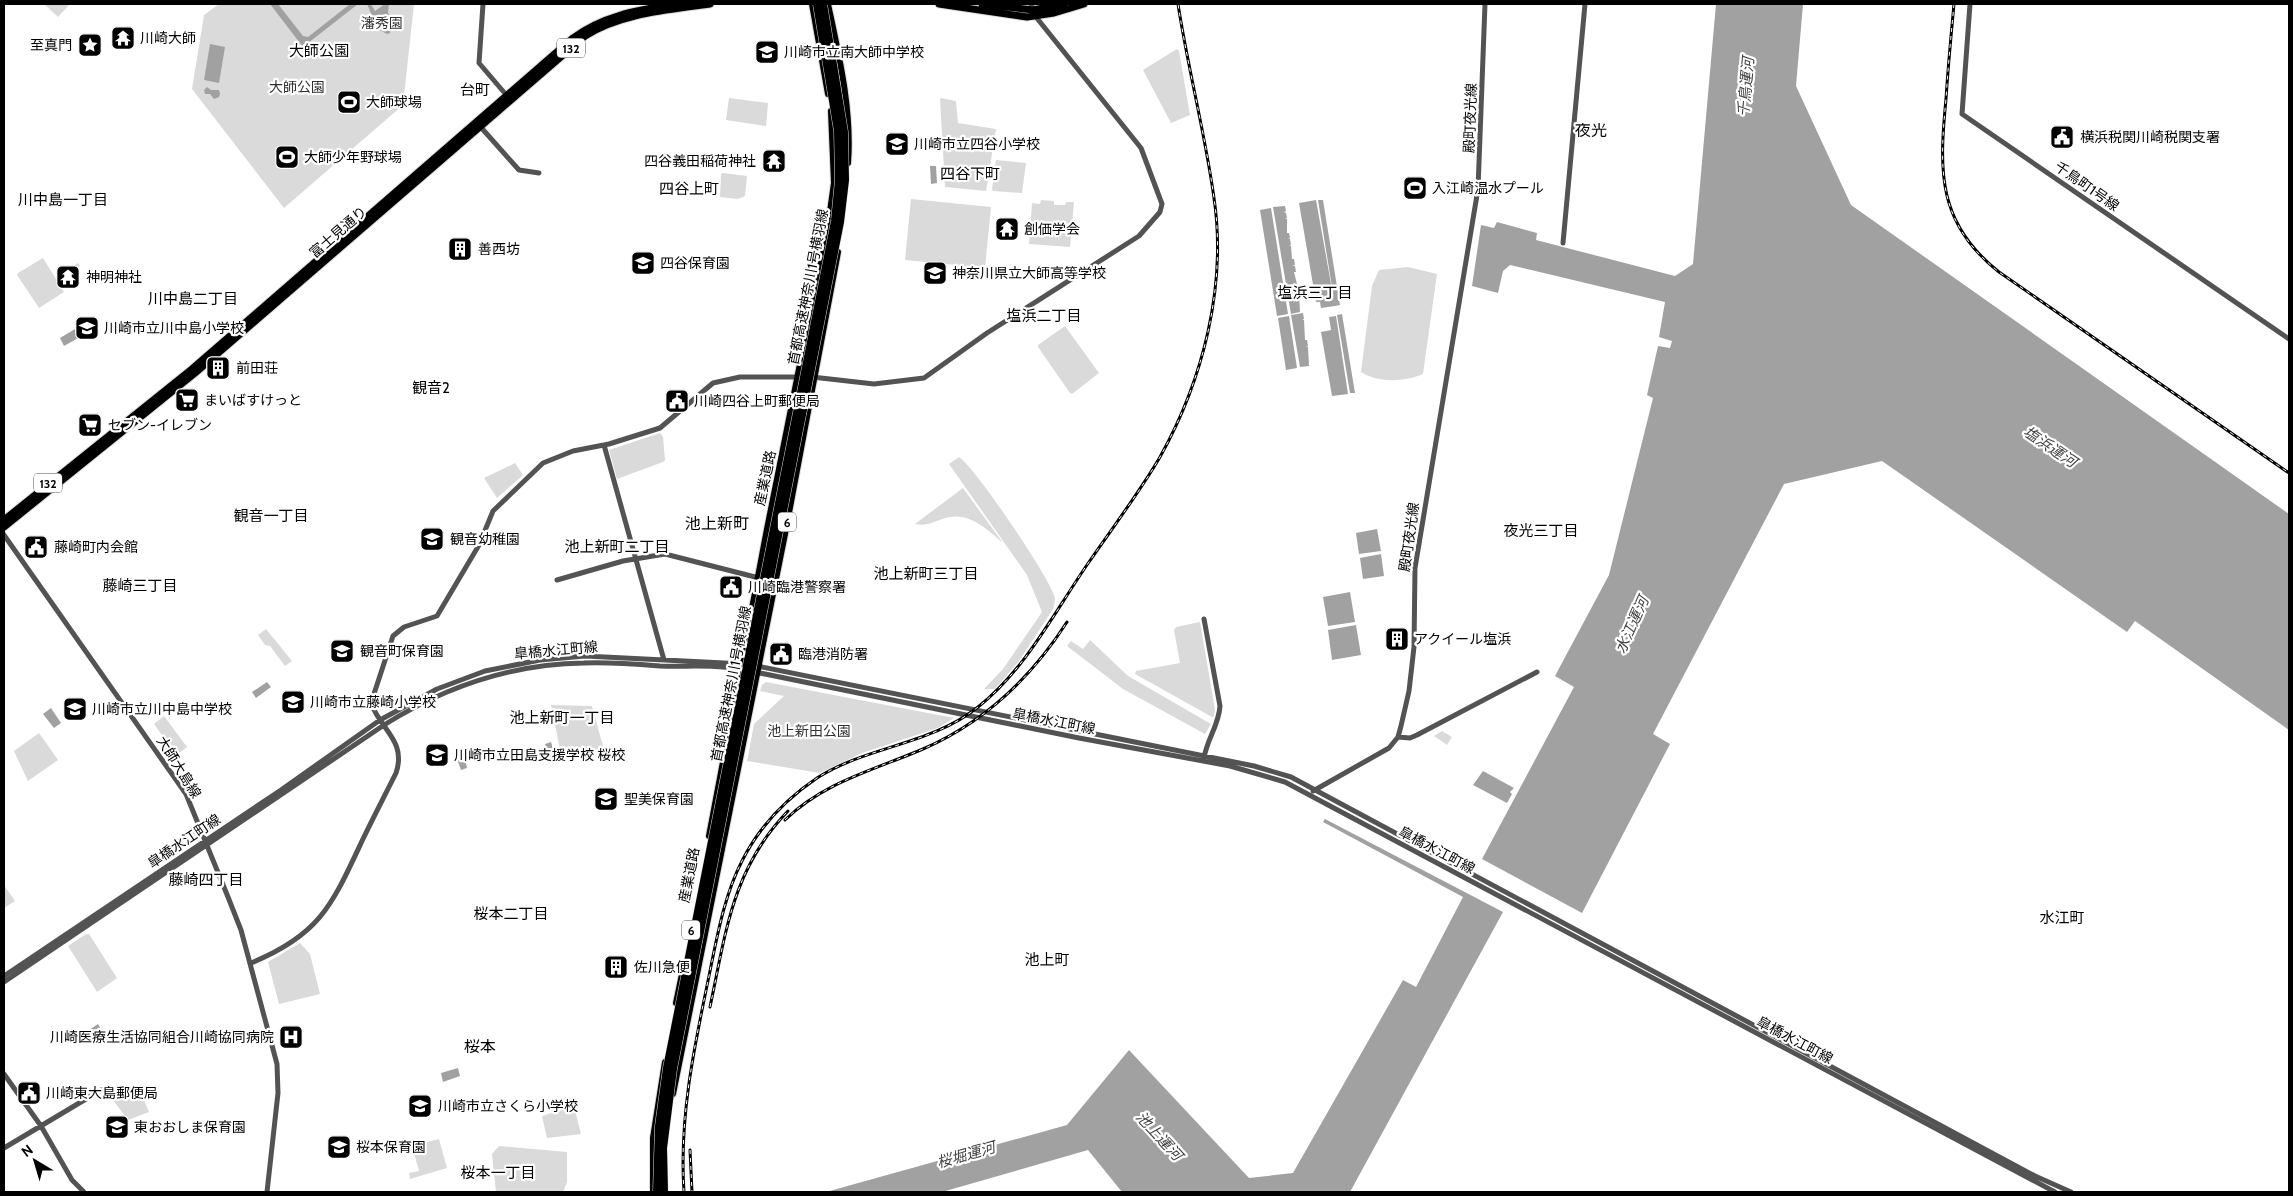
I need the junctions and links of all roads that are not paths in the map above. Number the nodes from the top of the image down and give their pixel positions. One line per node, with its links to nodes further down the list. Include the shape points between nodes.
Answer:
1 (483, 4): 16 (street, via 479,63)
2 (676, 4): 16 (highway, 富士見通り / 132, via 643,8 595,24 573,38)
3 (710, 4): 16 (highway, 富士見通り / 132, via 642,15 599,29)
4 (812, 4): 21 (main road, 産業道路 / 6, via 832,117 834,183)
5 (817, 4): 58 (highway, 首都高速神奈川1号横羽線, bridge, via 838,131 839,180 835,221 667,1068 659,1126)
6 (822, 4): 59 (highway, 首都高速神奈川1号横羽線, bridge, via 844,132 845,180 840,222 673,1069 663,1148)
7 (828, 4): 22 (main road, 産業道路 / 6, via 849,131 842,225)
8 (939, 4): 15 (highway, via 999,14)
9 (982, 4): 15 (highway)
10 (1064, 4): 15 (highway)
11 (1084, 4): 15 (highway)
12 (1485, 4): 36 (street, 殿町夜光線, via 1478,189 1415,568 1414,647 1409,691)
13 (1585, 4): 19 (street)
14 (1970, 4): 20 (street, 千鳥町1号線, via 1962,114)
15 (1034, 10): 22 (street, via 1141,148 1162,204 1161,211 1138,236 987,333 924,378 874,384)
16 (508, 97): 17 (highway, 富士見通り / 132)
17 (478, 124): 18 (street, via 519,170); 24 (highway, 富士見通り / 132, via 197,364); 25 (highway, 富士見通り / 132, via 195,373)
18 (539, 173)
19 (1562, 242)
20 (2289, 339)
21 (799, 377): 22 (street); 23 (street, via 740,378 713,383 662,427); 28 (main road, 産業道路 / 6)
22 (815, 377): 33 (main road, 産業道路 / 6)
23 (604, 445): 27 (street); 35 (street, via 569,452 543,463 493,510 479,545 437,616 404,627 393,636 371,699)
24 (4, 520)
25 (4, 527)
26 (4, 535): 43 (street, 大師大島線, via 186,794)
27 (636, 558): 28 (street, via 669,554); 29 (street); 31 (street)
28 (759, 578): 32 (main road, 産業道路 / 6)
29 (557, 580)
30 (1204, 619): 37 (street, via 1220,706)
31 (664, 660): 32 (street, 皐橋水江町線); 35 (street, 皐橋水江町線, via 586,656 505,666 436,689)
32 (741, 666): 33 (street, 皐橋水江町線); 35 (street, 皐橋水江町線, via 586,662 536,666 470,681); 42 (main road, 産業道路 / 6)
33 (758, 670): 37 (street, 皐橋水江町線); 37 (street, 皐橋水江町線, via 1079,738); 41 (main road, 産業道路 / 6)
34 (1537, 672): 36 (street, via 1417,735)
35 (382, 722): 43 (street, 皐橋水江町線); 44 (street, via 399,751 399,765 337,895 317,921 288,945)
36 (1398, 737): 39 (street, via 1389,748)
37 (1204, 758): 38 (street, 皐橋水江町線)
38 (1225, 762): 39 (street, 皐橋水江町線, via 1278,773); 40 (street, 皐橋水江町線, via 1271,776)
39 (1314, 791): 40 (street); 61 (street, 皐橋水江町線, via 2034,1176)
40 (1309, 794): 60 (street, 皐橋水江町線)
41 (730, 808): 42 (street); 47 (main road, 産業道路 / 6)
42 (714, 810): 48 (main road, 産業道路 / 6)
43 (206, 843): 44 (street, 大師大島線); 45 (street, 皐橋水江町線); 46 (street, 皐橋水江町線)
44 (251, 963): 56 (street, 大師大島線, via 278,1076)
45 (4, 976)
46 (4, 982)
47 (695, 985): 48 (street); 50 (main road, 産業道路 / 6)
48 (679, 989): 49 (main road, 産業道路 / 6)
49 (675, 1009): 50 (street); 57 (main road, 産業道路 / 6, via 654,1131)
50 (690, 1011): 59 (main road, 産業道路 / 6, via 671,1104)
51 (4, 1074): 53 (street)
52 (101, 1090): 53 (street)
53 (41, 1126): 54 (street); 55 (street, via 72,1180)
54 (4, 1148)
55 (84, 1192)
56 (267, 1192)
57 (653, 1192)
58 (658, 1192)
59 (665, 1192)
60 (2055, 1192)
61 (2071, 1192)

